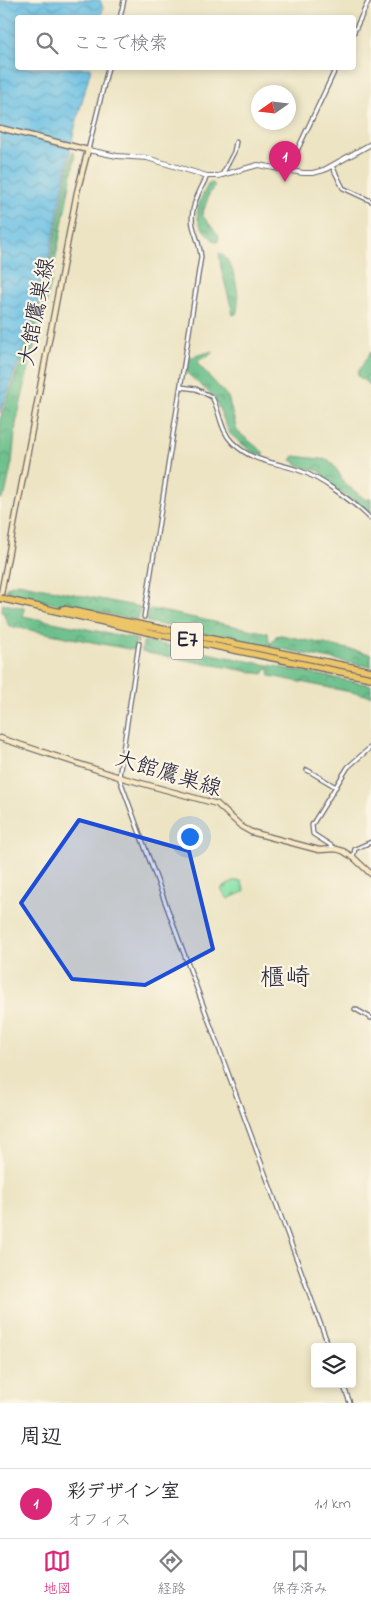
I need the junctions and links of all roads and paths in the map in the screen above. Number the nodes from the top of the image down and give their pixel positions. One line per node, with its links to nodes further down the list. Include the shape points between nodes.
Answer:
1 (124, 0): 3 (street)
2 (369, 0): 4 (street)
3 (121, 15)
4 (356, 28)
5 (108, 70): 10 (street)
6 (335, 70): 12 (street)
7 (0, 128): 10 (main road)
8 (236, 142): 14 (street)
9 (370, 147): 11 (street)
10 (88, 150): 13 (street, via 146,158); 18 (main road, 大館鷹巣線, via 77,192)
11 (332, 166): 12 (street, via 314,173); 15 (street, via 343,188)
12 (288, 170): 14 (street, via 258,165)
13 (207, 176): 14 (street); 16 (street, via 192,210 201,257)
14 (222, 176)
15 (370, 199)
16 (181, 386): 17 (street, via 212,397 224,430 232,442 248,454 260,461 306,473); 19 (street)
17 (371, 519)
18 (1, 599): 21 (highway, E7, via 88,613); 22 (highway, E7)
19 (144, 617)
20 (139, 643): 26 (street)
21 (371, 671)
22 (371, 678)
23 (0, 738): 26 (main road, 大館鷹巣線)
24 (371, 747): 27 (street, via 348,767)
25 (308, 770): 27 (street)
26 (119, 777): 29 (main road, 大館鷹巣線, via 217,804 251,832 319,850); 34 (street)
27 (336, 787): 29 (street, via 312,825 313,834)
28 (371, 842): 30 (street, via 355,850)
29 (336, 849): 30 (main road, 大館鷹巣線)
30 (353, 858): 31 (main road, 大館鷹巣線)
31 (371, 874)
32 (355, 1009): 33 (street)
33 (371, 1018)
34 (328, 1343)
35 (344, 1388): 36 (street)
36 (350, 1403)

